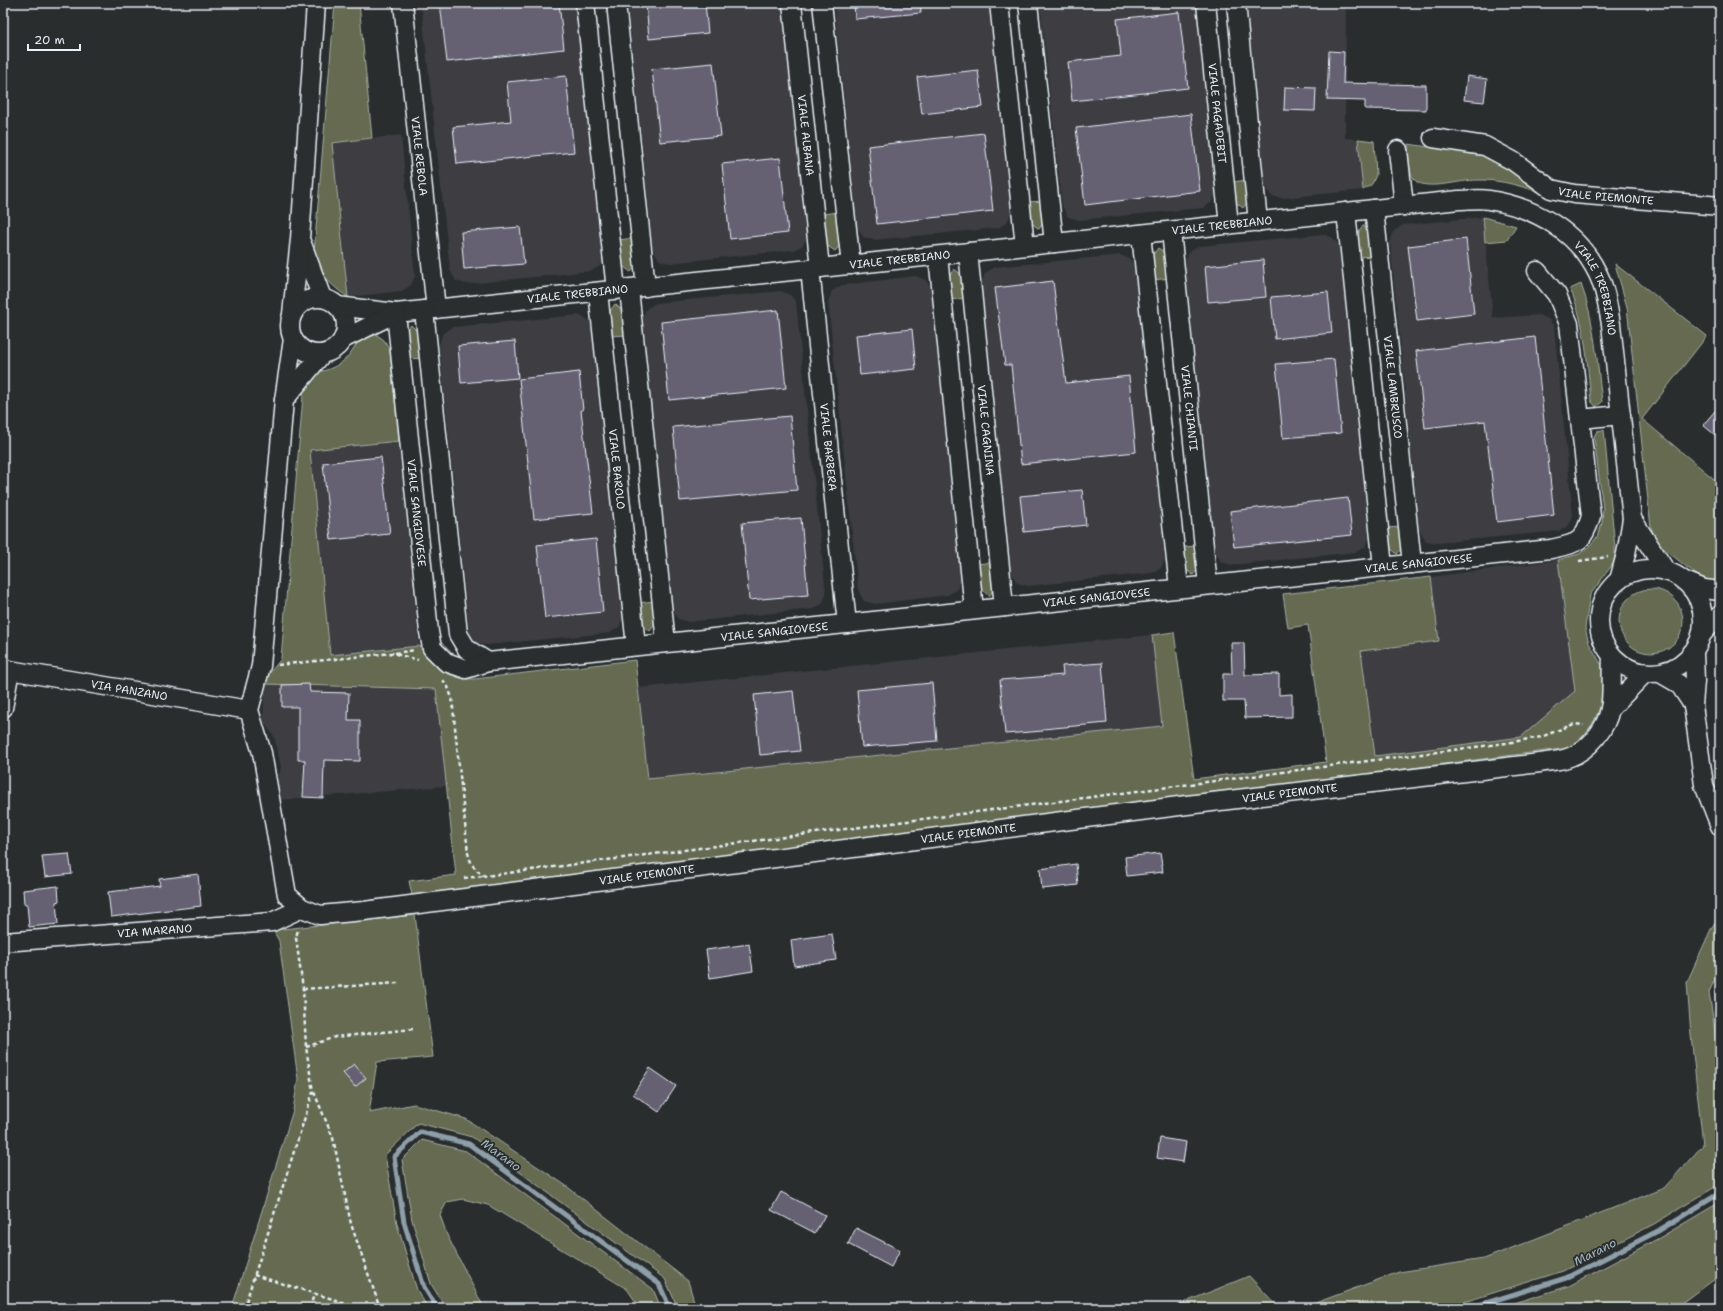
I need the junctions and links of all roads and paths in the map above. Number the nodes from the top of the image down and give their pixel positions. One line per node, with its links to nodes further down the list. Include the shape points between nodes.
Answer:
1 (316, 3): 21 (street)
2 (403, 3): 32 (street, VIALE REBOLA)
3 (586, 3): 29 (street)
4 (616, 3): 29 (street)
5 (792, 3): 27 (street, VIALE ALBANA)
6 (822, 3): 26 (street)
7 (999, 3): 23 (street)
8 (1028, 3): 22 (street)
9 (1206, 3): 18 (street, VIALE PAGADEBIT)
10 (1236, 3): 17 (street)
11 (1433, 138): 14 (street, VIALE PIEMONTE, via 1485,146 1513,161 1551,189 1574,194)
12 (1398, 150): 13 (street)
13 (1404, 206): 15 (street, VIALE TREBBIANO); 39 (street, VIALE TREBBIANO, via 1459,200 1488,200 1518,206 1545,218 1569,234 1587,255 1599,275 1607,299)
14 (1720, 206)
15 (1374, 209): 16 (street, VIALE TREBBIANO); 42 (street, VIALE LAMBRUSCO)
16 (1346, 212): 17 (street, VIALE TREBBIANO); 43 (street)
17 (1258, 222): 18 (street, VIALE TREBBIANO)
18 (1229, 225): 19 (street, VIALE TREBBIANO)
19 (1171, 231): 20 (street, VIALE TREBBIANO); 47 (street, VIALE CHIANTI)
20 (1141, 234): 22 (street, VIALE TREBBIANO); 48 (street)
21 (300, 239): 31 (street); 34 (street)
22 (1054, 243): 23 (street, VIALE TREBBIANO)
23 (1025, 246): 24 (street, VIALE TREBBIANO)
24 (968, 252): 25 (street, VIALE TREBBIANO); 50 (street, VIALE CAGNINA)
25 (938, 256): 26 (street, VIALE TREBBIANO); 51 (street)
26 (851, 265): 27 (street, VIALE TREBBIANO)
27 (815, 269): 29 (street, VIALE TREBBIANO); 53 (street, VIALE BARBERA)
28 (1537, 271): 40 (street, VIALE SANGIOVESE, via 1556,295 1569,324)
29 (631, 288): 30 (street, VIALE TREBBIANO); 55 (street)
30 (598, 292): 32 (street, VIALE TREBBIANO); 56 (street, VIALE BAROLO)
31 (330, 302): 33 (street, VIALE TREBBIANO); 34 (street, via 304,301); 36 (street, via 343,313 346,330)
32 (430, 310): 33 (street, VIALE TREBBIANO); 62 (street, via 458,634 467,649)
33 (396, 313): 36 (street, VIALE TREBBIANO); 57 (street, VIALE SANGIOVESE)
34 (292, 314): 35 (street, via 290,331)
35 (293, 339): 37 (street, via 305,351); 38 (street)
36 (343, 339): 37 (street, via 331,351)
37 (322, 354): 38 (street)
38 (284, 400): 63 (street)
39 (1621, 415): 40 (street); 41 (street, VIALE TREBBIANO)
40 (1580, 419): 42 (street, VIALE SANGIOVESE, via 1590,516 1583,536 1576,543 1551,549)
41 (1632, 518): 44 (street, VIALE TREBBIANO); 45 (street, VIALE TREBBIANO)
42 (1412, 564): 43 (street, VIALE SANGIOVESE)
43 (1383, 567): 47 (street, VIALE SANGIOVESE)
44 (1666, 571): 45 (street, via 1649,569 1633,572); 46 (street)
45 (1619, 580): 60 (street, via 1607,593 1600,608 1599,625 1603,642)
46 (1684, 581): 49 (street, via 1704,589); 54 (street, via 1694,592 1700,605 1703,619)
47 (1208, 586): 48 (street, VIALE SANGIOVESE)
48 (1179, 588): 50 (street, VIALE SANGIOVESE)
49 (1720, 591)
50 (1004, 607): 51 (street, VIALE SANGIOVESE)
51 (974, 610): 53 (street, VIALE SANGIOVESE)
52 (1720, 615): 54 (street)
53 (846, 624): 55 (street, VIALE SANGIOVESE)
54 (1702, 634): 58 (street)
55 (666, 643): 56 (street, VIALE SANGIOVESE)
56 (636, 646): 62 (street, VIALE SANGIOVESE)
57 (432, 648): 59 (path); 62 (street, VIALE SANGIOVESE, via 446,662 466,669)
58 (1694, 652): 65 (street, via 1685,662 1673,669); 67 (street)
59 (392, 653): 61 (path); 63 (path)
60 (1612, 656): 65 (street, via 1633,670); 69 (street, VIALE PIEMONTE)
61 (419, 660)
62 (488, 662)
63 (261, 666): 70 (street)
64 (7, 669): 68 (street, VIA PANZANO); 70 (street, VIA PANZANO)
65 (1652, 673): 67 (street, via 1679,684); 69 (street, VIALE PIEMONTE)
66 (440, 675): 73 (path, via 452,698 468,853 471,864)
67 (1693, 705): 72 (street, via 1704,785)
68 (3, 708)
69 (1610, 709): 71 (street, VIALE PIEMONTE)
70 (249, 710): 75 (street, VIALE PIEMONTE, via 262,753 287,896)
71 (1600, 731): 73 (path, via 1574,724 1541,737 1506,743); 75 (street, VIALE PIEMONTE, via 1592,744 1582,752 1569,758 1540,763 1187,805 364,911 320,915)
72 (1720, 826)
73 (486, 876): 74 (path)
74 (464, 878)
75 (302, 908): 76 (street, VIA MARANO, via 272,922); 78 (path, via 296,938)
76 (3, 942)
77 (399, 983): 78 (path)
78 (303, 989): 80 (path)
79 (413, 1029): 80 (path, via 336,1037)
80 (306, 1047): 81 (path)
81 (313, 1092): 82 (path); 84 (path, via 334,1138 351,1224)
82 (254, 1275): 83 (path); 85 (path)
83 (314, 1294): 86 (path); 87 (path)
84 (377, 1301): 88 (path); 89 (path)
85 (244, 1308)
86 (310, 1308)
87 (362, 1308)
88 (374, 1308)
89 (380, 1308)

